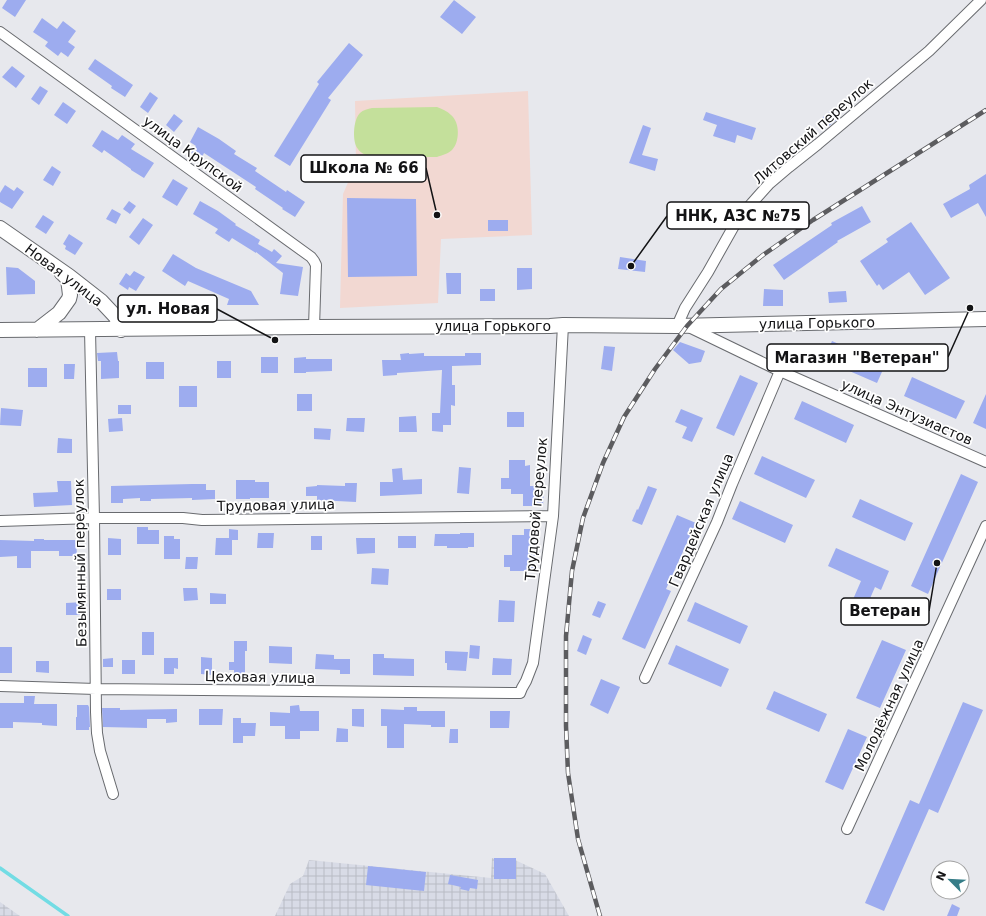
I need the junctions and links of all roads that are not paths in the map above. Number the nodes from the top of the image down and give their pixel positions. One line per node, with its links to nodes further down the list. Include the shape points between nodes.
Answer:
1 (981, 0): 7 (street, Литовский переулок, via 929,51 769,184 736,224 685,308)
2 (0, 32): 8 (street, улица Крупской, via 310,256 316,265)
3 (0, 228): 4 (main road, Новая улица)
4 (58, 269): 10 (main road, via 68,279 69,299 59,313); 12 (main road, Новая улица, via 101,301 116,317)
5 (986, 319): 7 (main road, улица Горького)
6 (563, 325): 7 (main road, улица Горького); 8 (main road, улица Горького); 15 (street, Трудовой переулок)
7 (682, 326): 13 (street, улица Энтузиастов)
8 (314, 327): 12 (main road, улица Горького)
9 (0, 330): 10 (main road, улица Горького)
10 (37, 330): 11 (main road, улица Горького)
11 (90, 330): 12 (main road, улица Горького); 16 (street, Безымянный переулок)
12 (120, 330)
13 (780, 371): 14 (street, улица Энтузиастов); 19 (street, Гвардейская улица, via 717,522)
14 (986, 462)
15 (552, 516): 16 (street, Трудовая улица, via 202,520); 22 (street, Трудовой переулок, via 533,663)
16 (94, 518): 17 (street, Трудовая улица); 21 (street, Безымянный переулок)
17 (0, 521)
18 (986, 526): 24 (street, Молодёжная улица)
19 (645, 678)
20 (0, 686): 21 (street, Цеховая улица)
21 (96, 689): 22 (street, Цеховая улица); 23 (street, Безымянный переулок, via 100,751)
22 (520, 693)
23 (114, 794)
24 (847, 829)

